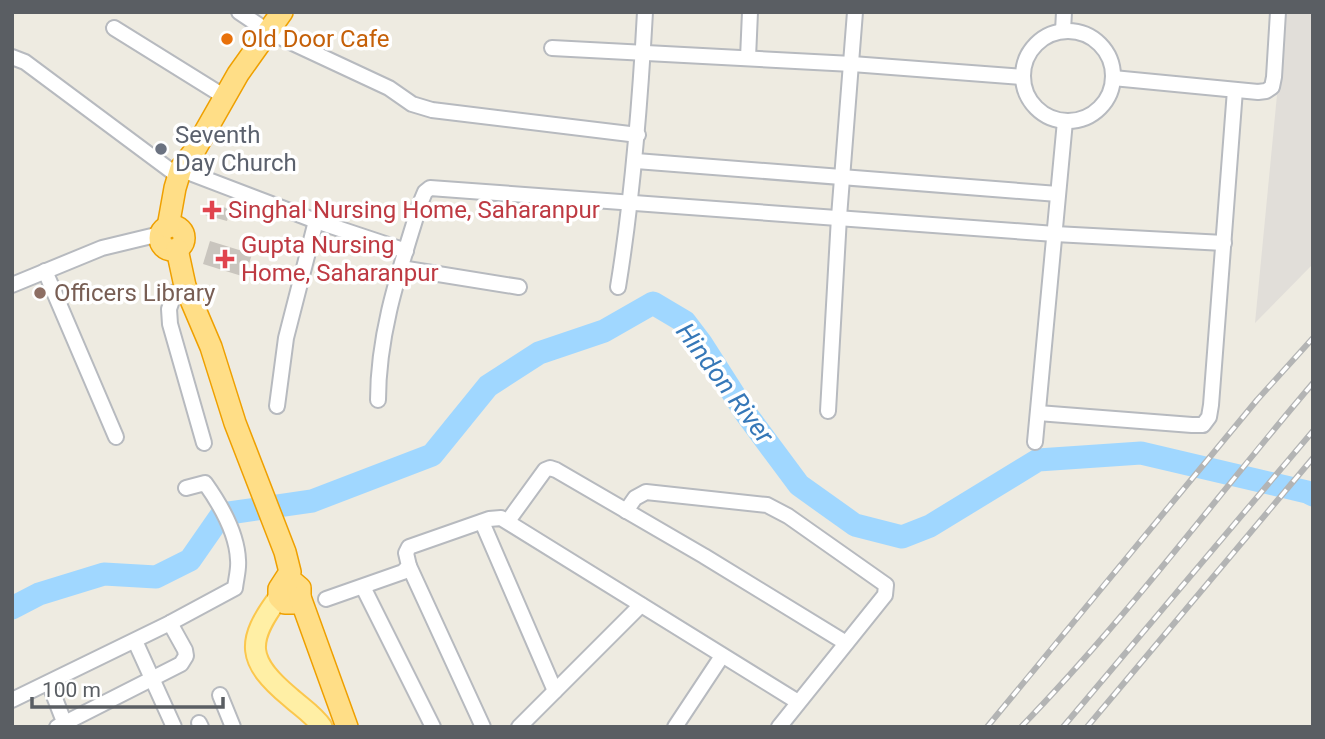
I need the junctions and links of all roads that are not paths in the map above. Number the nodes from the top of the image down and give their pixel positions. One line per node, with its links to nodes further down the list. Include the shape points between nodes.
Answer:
1 (239, 12): 10 (street)
2 (282, 12): 10 (highway)
3 (645, 12): 12 (street)
4 (750, 12): 14 (street)
5 (855, 12): 15 (street)
6 (1064, 12): 9 (street)
7 (1278, 12): 18 (street, via 1272,87 1258,92)
8 (114, 28): 19 (street)
9 (1063, 31): 16 (street, via 1038,41 1024,64); 17 (street, via 1093,38 1104,49)
10 (269, 32): 19 (highway); 21 (street, via 432,110)
11 (552, 48): 12 (street)
12 (643, 52): 14 (street); 21 (street)
13 (12, 57): 23 (street)
14 (748, 58): 15 (street)
15 (852, 64): 16 (street); 24 (street)
16 (1023, 77): 20 (street, via 1031,102 1041,112)
17 (1113, 78): 18 (street); 20 (street, via 1110,92 1092,114)
18 (1234, 90): 31 (street)
19 (225, 97): 23 (highway)
20 (1065, 121): 25 (street)
21 (638, 135): 22 (street)
22 (636, 161): 24 (street); 26 (street)
23 (187, 167): 28 (street); 30 (highway)
24 (843, 177): 25 (street); 27 (street)
25 (1058, 194): 29 (street)
26 (632, 202): 27 (street); 32 (street, via 430,188 420,204); 36 (street)
27 (839, 217): 29 (street); 42 (street)
28 (316, 221): 32 (street); 41 (street, via 286,338)
29 (1055, 234): 31 (street); 43 (street)
30 (170, 237): 34 (street, via 102,248); 38 (highway); 39 (highway)
31 (1224, 243): 43 (street, via 1211,405 1203,425)
32 (406, 251): 33 (street)
33 (401, 268): 37 (street); 40 (street, via 379,354)
34 (45, 271): 35 (street); 44 (street)
35 (12, 285)
36 (618, 286)
37 (519, 287)
38 (175, 292): 39 (highway, via 201,351); 46 (street, via 170,324)
39 (220, 379): 53 (highway, via 285,552)
40 (378, 400)
41 (277, 406)
42 (828, 411)
43 (1038, 413): 45 (street)
44 (116, 437)
45 (1035, 442)
46 (204, 443)
47 (186, 488): 56 (street, via 205,483 218,501 239,559 235,588)
48 (626, 511): 49 (street, via 550,468); 58 (street); 58 (street, via 646,492 753,501 777,509 886,585 885,596)
49 (508, 521): 50 (street); 55 (street)
50 (482, 522): 51 (street, via 409,547); 62 (street)
51 (409, 566): 52 (street); 72 (street)
52 (363, 587): 54 (street); 71 (street)
53 (288, 592): 69 (main road, via 267,612 257,632 257,657 266,676); 70 (highway)
54 (326, 599)
55 (641, 605): 59 (street); 62 (street)
56 (170, 623): 57 (street); 60 (street, via 186,656 181,664)
57 (135, 641): 60 (street); 61 (street)
58 (846, 643): 65 (street)
59 (722, 656): 65 (street); 74 (street)
60 (152, 678): 66 (street); 67 (street)
61 (49, 683): 64 (street); 66 (street)
62 (555, 691): 73 (street)
63 (220, 695): 68 (street)
64 (12, 700)
65 (798, 702): 75 (street)
66 (63, 725)
67 (174, 727)
68 (233, 727)
69 (322, 727)
70 (347, 727)
71 (432, 727)
72 (483, 727)
73 (519, 727)
74 (674, 727)
75 (779, 727)

